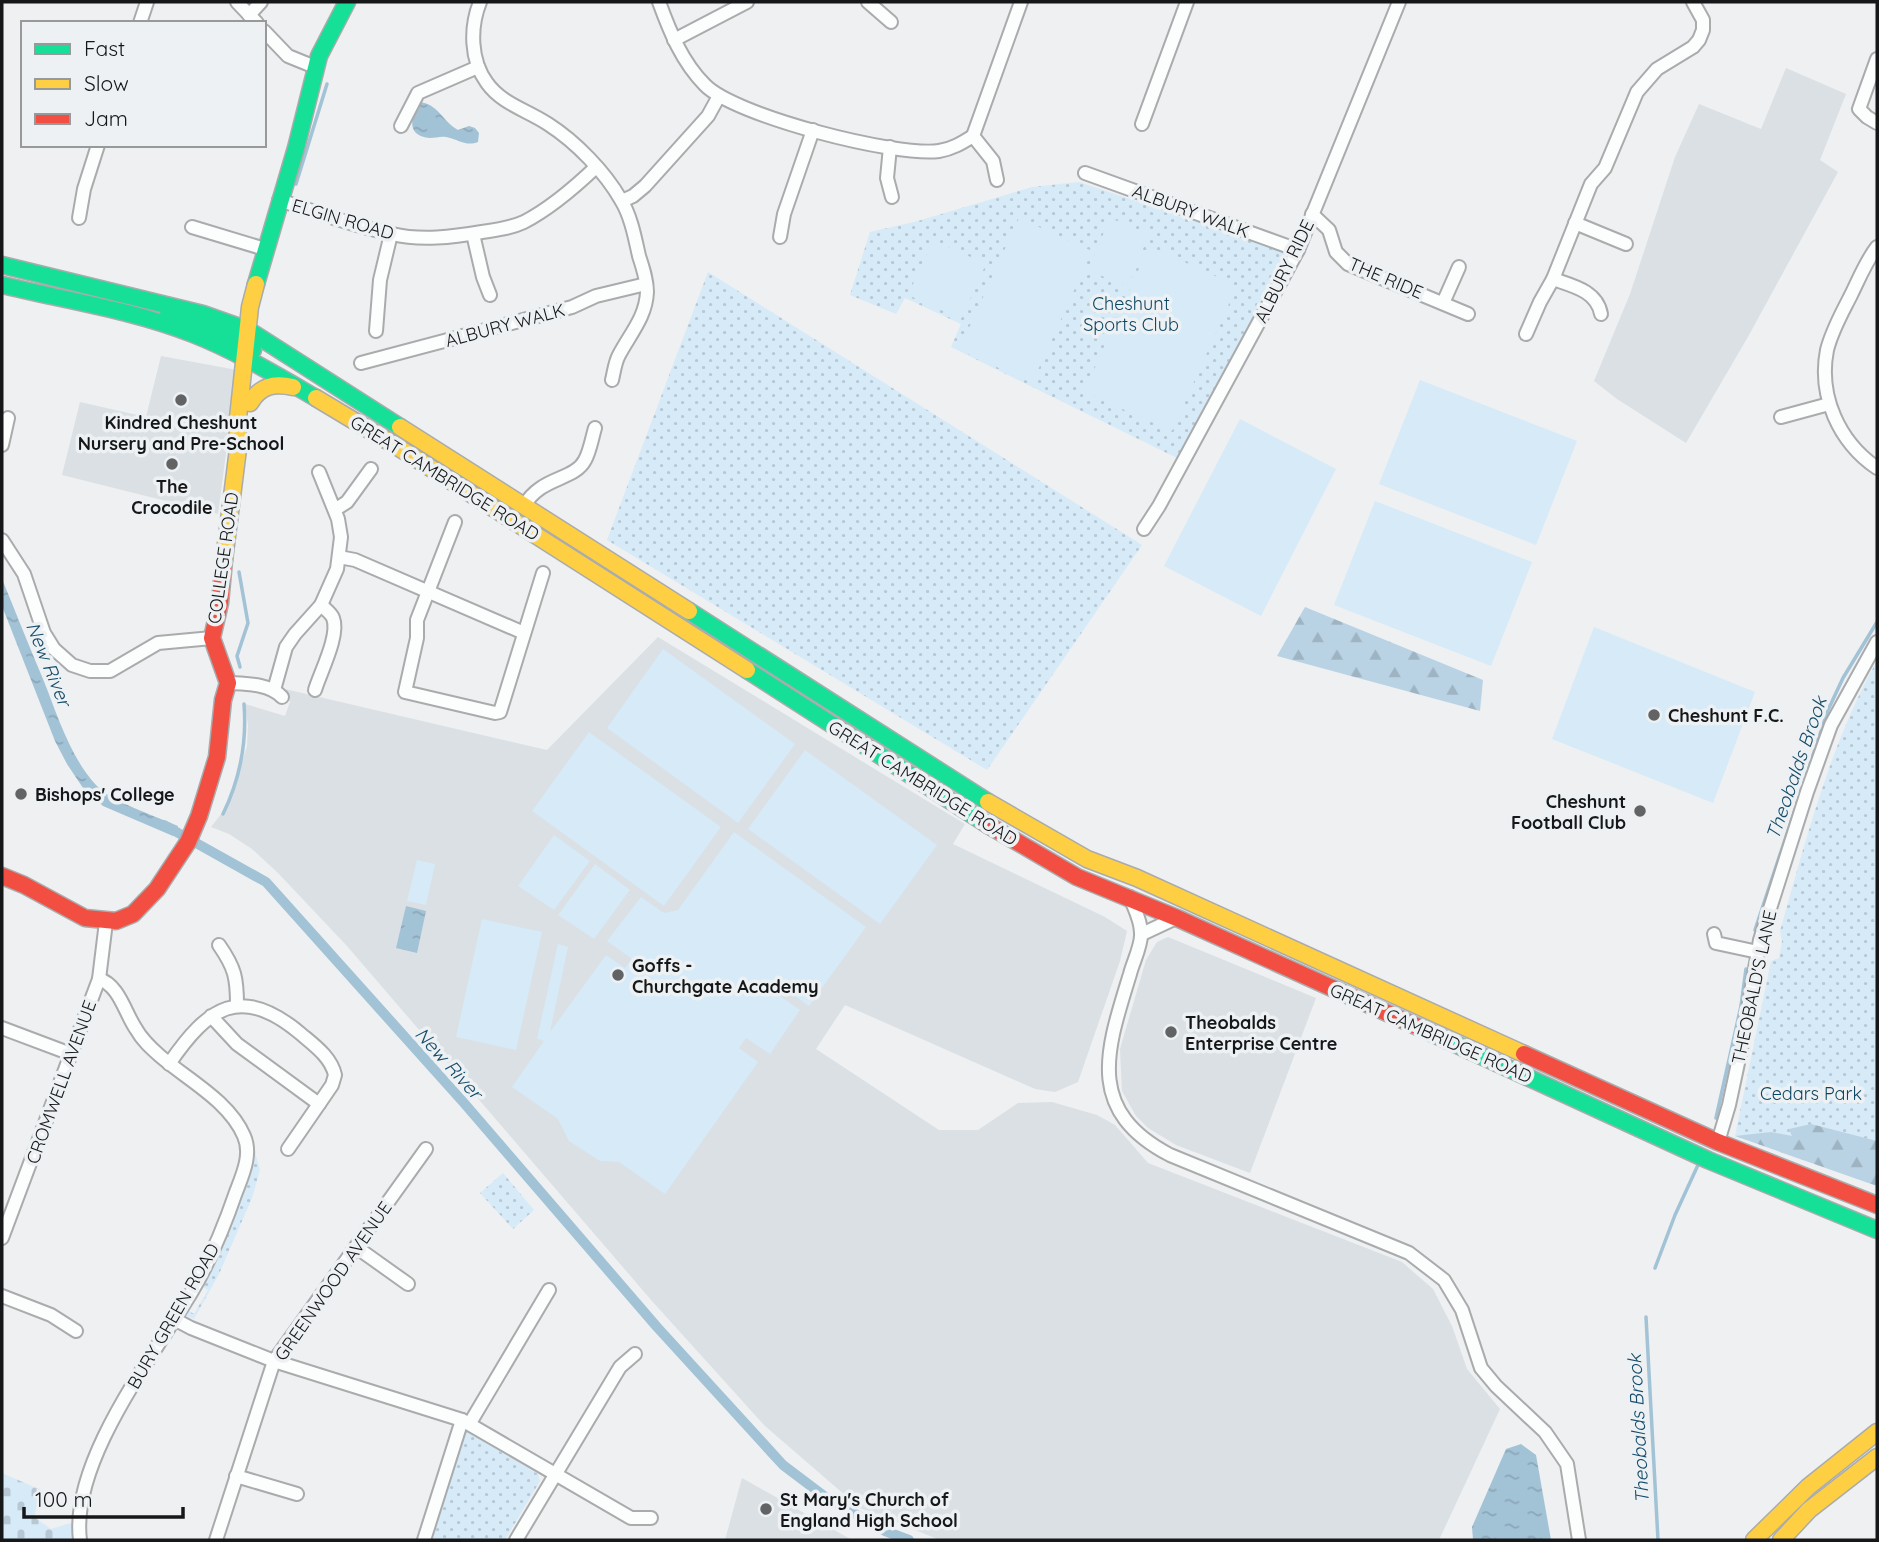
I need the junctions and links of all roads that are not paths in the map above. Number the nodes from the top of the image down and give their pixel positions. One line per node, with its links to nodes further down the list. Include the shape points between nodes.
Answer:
1 (147, 2): 14 (street)
2 (237, 2): 13 (street)
3 (261, 2): 13 (street)
4 (347, 2): 20 (main road, COLLEGE ROAD)
5 (480, 2): 19 (street, via 473,36)
6 (659, 2): 17 (street)
7 (747, 2): 17 (street)
8 (868, 2): 15 (street)
9 (1021, 2): 26 (street)
10 (1187, 2): 23 (street)
11 (1399, 2): 35 (street, ALBURY RIDE)
12 (1693, 2): 37 (street, via 1703,20 1699,40 1657,69 1637,92 1613,152 1591,184)
13 (253, 19)
14 (141, 21)
15 (891, 22)
16 (266, 33): 20 (street, via 288,56)
17 (674, 40): 21 (street, via 705,86)
18 (1877, 59): 22 (street, via 1859,109)
19 (478, 66): 24 (street, via 418,93); 29 (street, via 499,96 549,124)
20 (315, 67): 33 (main road, COLLEGE ROAD)
21 (719, 96): 25 (street); 34 (street, via 708,116 645,187)
22 (1877, 122)
23 (1142, 124)
24 (401, 126)
25 (813, 130): 28 (street); 41 (street)
26 (974, 136): 28 (street, via 937,151); 31 (street, via 993,161)
27 (97, 147): 36 (street)
28 (890, 147): 32 (street, via 887,177)
29 (596, 167): 34 (street); 40 (street, ELGIN ROAD, via 558,201 525,221)
30 (1084, 173): 45 (street, ALBURY WALK)
31 (997, 180)
32 (892, 197)
33 (279, 200): 39 (street, ELGIN ROAD); 44 (main road, COLLEGE ROAD)
34 (622, 201): 49 (street)
35 (1312, 214): 45 (street, ALBURY RIDE); 52 (street, THE RIDE, via 1329,230 1336,252 1348,264)
36 (79, 218)
37 (1575, 223): 42 (street); 48 (street)
38 (192, 227): 44 (street)
39 (391, 234): 40 (street, ELGIN ROAD); 55 (street, via 380,280)
40 (473, 234): 51 (street, via 482,277)
41 (780, 237)
42 (1626, 244)
43 (1877, 247): 62 (street, via 1831,338 1825,373)
44 (265, 249): 57 (main road, COLLEGE ROAD, via 255,291 258,305)
45 (1298, 250): 75 (street, ALBURY RIDE)
46 (9, 267): 57 (main road, GREAT CAMBRIDGE ROAD, via 203,314)
47 (1459, 267): 52 (street, THE RIDE)
48 (1553, 279): 54 (street, via 1590,295 1600,305); 56 (street)
49 (646, 284): 58 (street, ALBURY WALK); 59 (street, via 643,315 620,353)
50 (2, 285): 57 (main road, GREAT CAMBRIDGE ROAD)
51 (491, 295)
52 (1443, 303): 53 (street, THE RIDE)
53 (1468, 314)
54 (1601, 314)
55 (376, 331)
56 (1526, 334)
57 (251, 346): 60 (main road, GREAT CAMBRIDGE ROAD); 61 (main road, COLLEGE ROAD); 66 (main road, COLLEGE ROAD, via 237,427); 68 (main road, via 364,417); 72 (main road, GREAT CAMBRIDGE ROAD)
58 (361, 363)
59 (612, 380)
60 (305, 391): 61 (main road, via 270,384); 68 (main road, GREAT CAMBRIDGE ROAD)
61 (250, 402): 66 (main road, COLLEGE ROAD, via 247,428)
62 (1829, 404): 63 (street); 69 (street, via 1844,436)
63 (1781, 417)
64 (8, 418): 67 (street)
65 (595, 428): 72 (street, via 585,460 575,472 531,494)
66 (239, 441): 82 (main road, COLLEGE ROAD)
67 (2, 445)
68 (396, 446): 87 (main road, GREAT CAMBRIDGE ROAD, via 1007,837 1077,877)
69 (1877, 468)
70 (370, 469): 73 (street, via 347,502)
71 (319, 472): 73 (street)
72 (524, 506): 101 (main road, GREAT CAMBRIDGE ROAD, via 1014,818 1087,859)
73 (336, 509): 77 (street)
74 (455, 522): 79 (street)
75 (1144, 529)
76 (2, 540): 82 (street, via 24,574 44,633 72,665 110,671 159,643)
77 (339, 558): 79 (street); 80 (street)
78 (542, 573): 81 (street)
79 (428, 590): 81 (street); 81 (street, via 417,620 405,692 500,712)
80 (321, 606): 84 (street, via 286,647 278,694); 85 (street, via 334,623)
81 (524, 633)
82 (212, 638): 84 (main road, COLLEGE ROAD)
83 (1877, 642): 93 (street, THEOBALD'S LANE, via 1831,725)
84 (228, 683): 89 (main road, via 217,757 191,836 164,881 133,914)
85 (316, 690)
86 (2, 876): 89 (main road, via 85,918)
87 (1129, 897): 88 (main road, GREAT CAMBRIDGE ROAD); 90 (street)
88 (1177, 918): 90 (street); 105 (main road, GREAT CAMBRIDGE ROAD, via 1708,1160)
89 (106, 922): 94 (street, CROMWELL AVENUE)
90 (1142, 934): 126 (street, via 1110,1039 1111,1091 1121,1114 1162,1151 1409,1253 1444,1280 1462,1310 1481,1368 1545,1432 1567,1464)
91 (1714, 934): 93 (street, via 1716,943)
92 (219, 945): 95 (street, via 234,967)
93 (1752, 951): 101 (street, THEOBALD'S LANE, via 1741,1049)
94 (99, 979): 98 (street, CROMWELL AVENUE); 99 (street, BURY GREEN ROAD, via 115,990 141,1038)
95 (237, 1005): 96 (street); 100 (street, via 276,1015 330,1061 334,1081)
96 (211, 1016): 99 (street); 100 (street, via 237,1044)
97 (2, 1028): 98 (street)
98 (71, 1054): 106 (street, CROMWELL AVENUE)
99 (169, 1064): 111 (street, BURY GREEN ROAD, via 226,1111 248,1148 224,1227)
100 (319, 1104): 102 (street)
101 (1718, 1142): 104 (main road, GREAT CAMBRIDGE ROAD)
102 (288, 1149)
103 (426, 1150): 107 (street, GREENWOOD AVENUE)
104 (1877, 1205)
105 (1877, 1230)
106 (2, 1238)
107 (356, 1247): 108 (street); 114 (street, GREENWOOD AVENUE)
108 (408, 1284)
109 (549, 1290): 115 (street)
110 (2, 1296): 112 (street, via 51,1315)
111 (174, 1319): 114 (street); 122 (street, BURY GREEN ROAD, via 103,1443 82,1499)
112 (76, 1331)
113 (635, 1354): 118 (street, via 620,1367)
114 (274, 1361): 115 (street); 119 (street, GREENWOOD AVENUE)
115 (466, 1421): 118 (street); 124 (street)
116 (1877, 1432): 127 (main road, via 1808,1487)
117 (1877, 1457): 128 (main road, via 1809,1510)
118 (555, 1473): 121 (street, via 631,1518); 125 (street)
119 (236, 1476): 120 (street); 123 (street, GREENWOOD AVENUE)
120 (297, 1494)
121 (652, 1518)
122 (80, 1540)
123 (216, 1540)
124 (424, 1540)
125 (516, 1540)
126 (1579, 1540)
127 (1754, 1540)
128 (1780, 1540)

